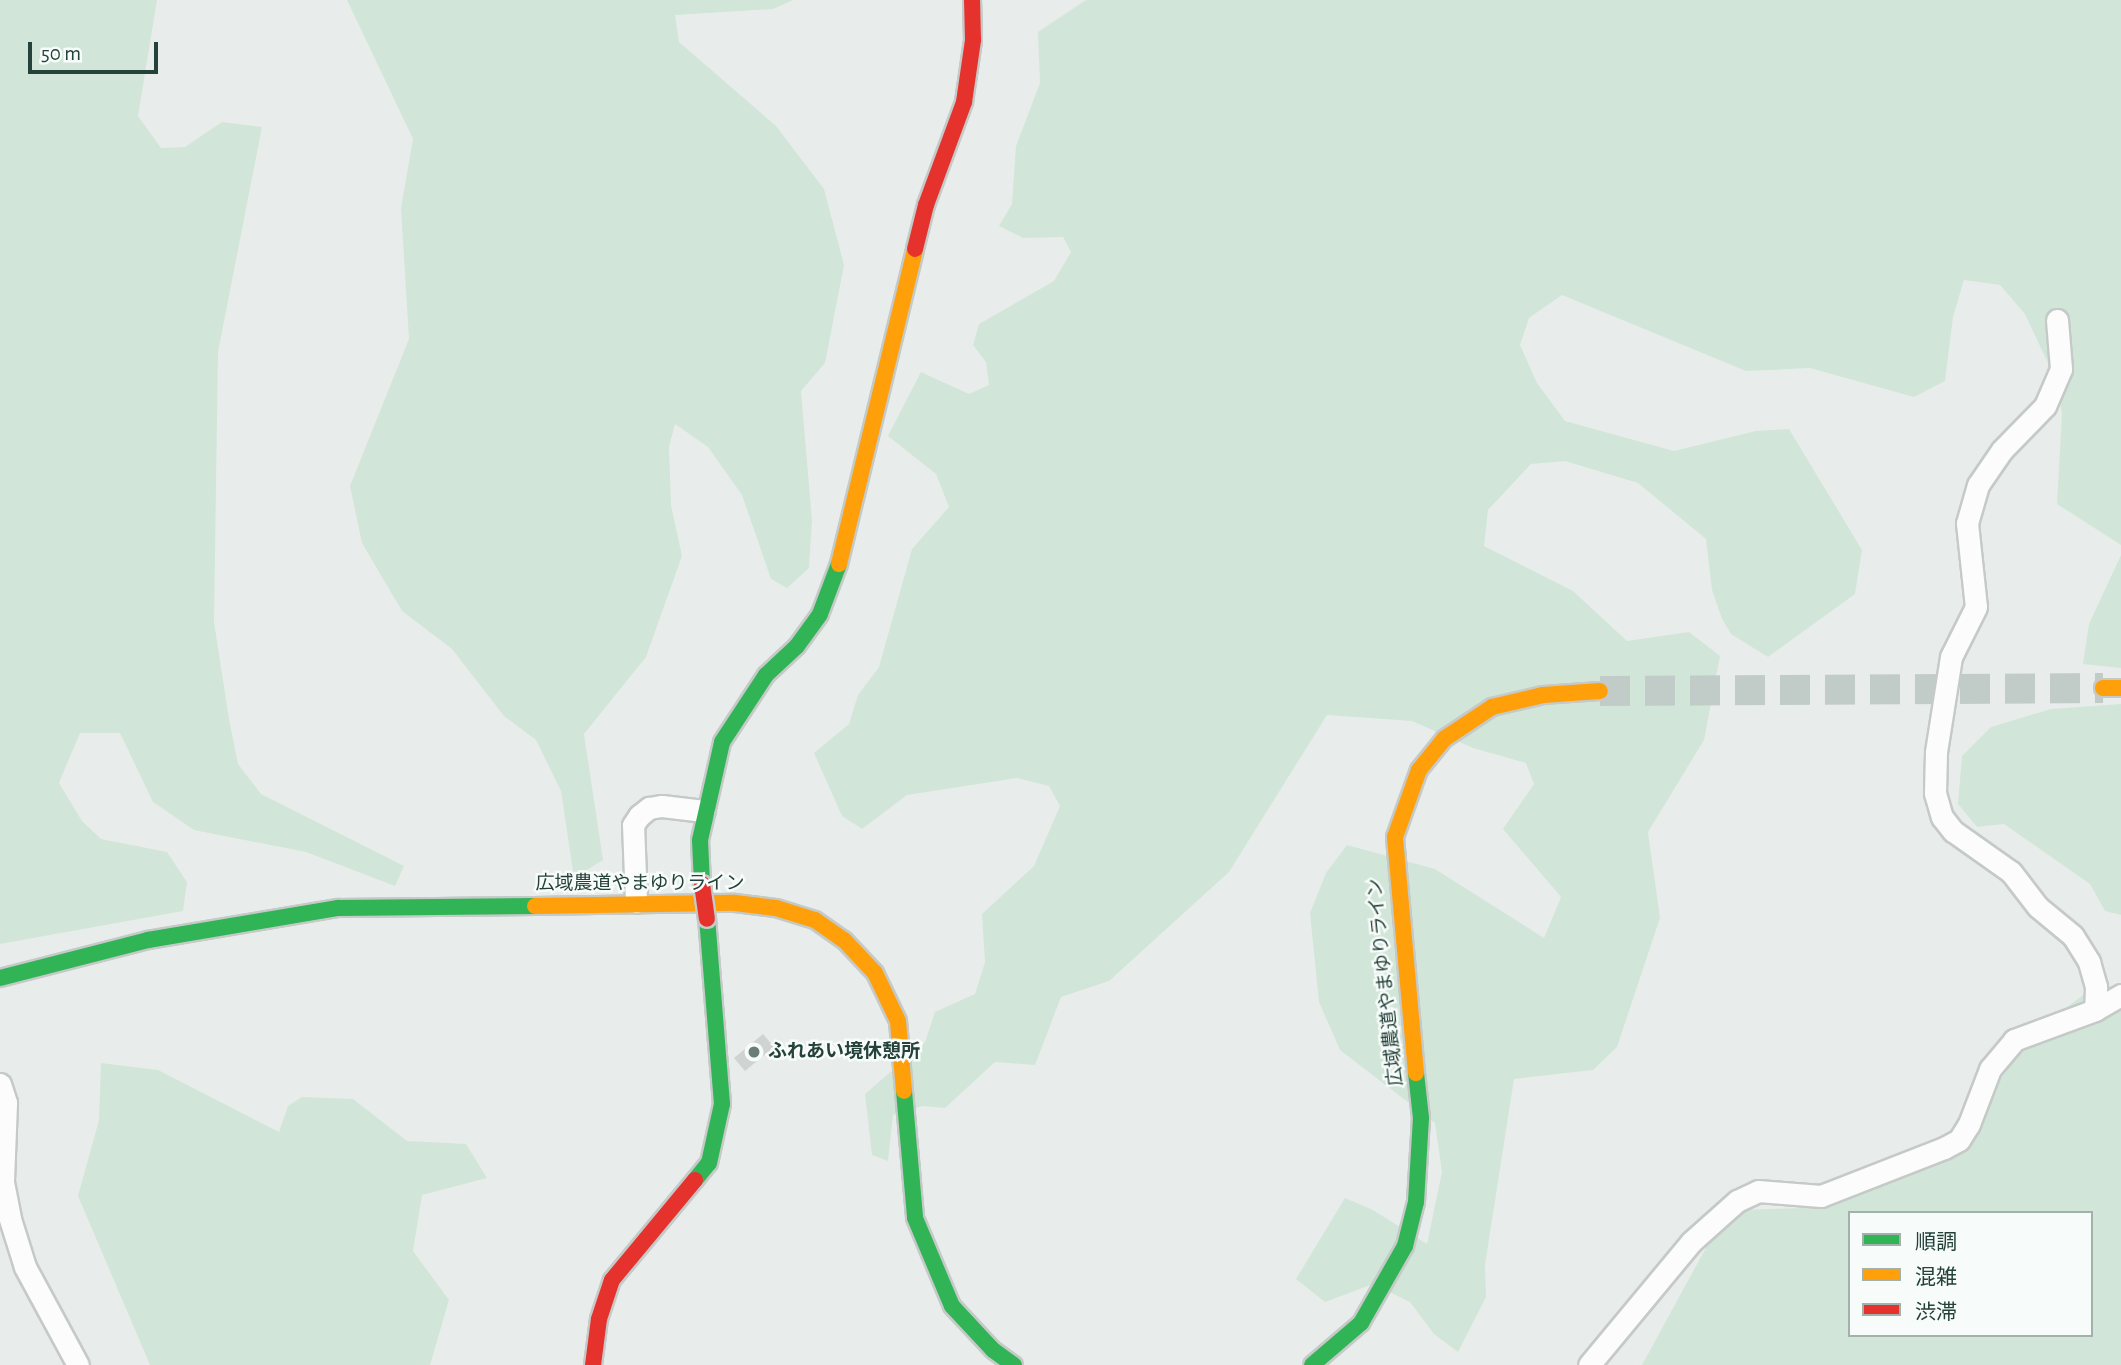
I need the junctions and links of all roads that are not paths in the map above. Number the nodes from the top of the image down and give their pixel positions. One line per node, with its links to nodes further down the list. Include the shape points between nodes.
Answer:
1 (972, 0): 6 (street, via 973,40 964,102 926,205 835,581 820,614 797,646 766,675 722,742)
2 (2057, 320): 10 (street, via 2061,369 2045,405 2002,450 1978,485 1967,523 1976,607 1951,657 1935,793 1942,817 1953,831 2011,872 2038,907 2073,936 2089,962 2096,988)
3 (2103, 688): 4 (street)
4 (2121, 688)
5 (1600, 691): 15 (street, 広域農道やまゆりライン, via 1543,695 1492,707 1444,739 1419,769 1406,798 1395,837 1396,880 1421,1118 1416,1202 1405,1246 1388,1282 1361,1322)
6 (704, 811): 7 (street, via 649,808 639,816 633,825); 13 (street, bridge, via 702,884 722,1104 718,1137 709,1163 612,1280 599,1319)
7 (636, 902): 8 (street, 広域農道やまゆりライン, via 338,908 161,938); 14 (street, 広域農道やまゆりライン, via 776,908 815,920 844,940 875,973 898,1021 915,1218 953,1306 993,1350)
8 (0, 978)
9 (2121, 995): 10 (street)
10 (2095, 1010): 16 (street, via 2014,1040 1990,1069 1959,1140 1822,1196 1758,1191 1737,1201 1676,1260)
11 (0, 1084): 12 (street, via 6,1103 3,1182 10,1219 25,1268)
12 (78, 1365)
13 (593, 1365)
14 (1014, 1365)
15 (1312, 1365)
16 (1589, 1365)

